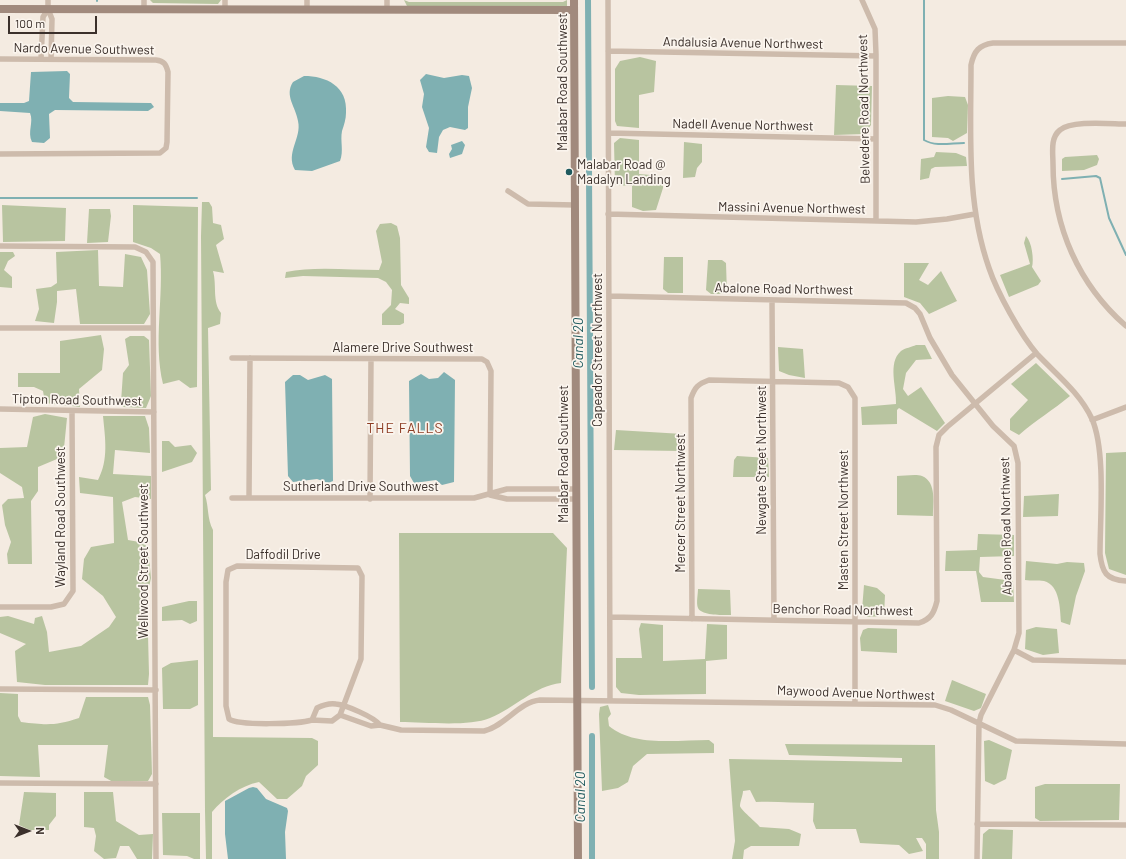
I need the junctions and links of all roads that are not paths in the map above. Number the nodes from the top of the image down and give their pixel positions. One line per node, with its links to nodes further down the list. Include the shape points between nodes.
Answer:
1 (48, 0): 10 (street)
2 (144, 0): 11 (street)
3 (225, 0): 12 (street)
4 (307, 0): 13 (street)
5 (387, 0): 14 (street)
6 (574, 0): 15 (main road, Malabar Road Southwest)
7 (608, 0): 17 (street, Capeador Street Northwest)
8 (862, 0): 18 (street, Belvedere Road Northwest, via 874,29)
9 (0, 9): 10 (main road)
10 (48, 9): 11 (main road); 20 (street, via 42,17); 21 (street, via 52,19)
11 (144, 9): 12 (main road)
12 (225, 10): 13 (main road)
13 (307, 10): 14 (main road)
14 (387, 10): 15 (main road)
15 (574, 10): 27 (main road, Malabar Road Southwest)
16 (1126, 43): 29 (street, via 993,43 978,48 973,54 971,65 972,191)
17 (608, 51): 18 (street, Andalusia Avenue Northwest); 23 (street, Capeador Street Northwest)
18 (876, 56): 24 (street, Belvedere Road Northwest)
19 (0, 59): 20 (street, Nardo Avenue Southwest)
20 (41, 59): 21 (street, Nardo Avenue Southwest)
21 (51, 60): 25 (street, Nardo Avenue Southwest, via 162,61 168,72 166,148 160,153)
22 (1126, 124): 34 (street, via 1066,126 1056,134 1053,144 1053,182 1064,236 1076,264 1090,287)
23 (609, 133): 24 (street, Nadell Avenue Northwest); 28 (street, Capeador Street Northwest)
24 (876, 139): 30 (street, Belvedere Road Northwest)
25 (0, 154)
26 (508, 191): 27 (street, via 528,204)
27 (575, 204): 48 (main road, Malabar Road Southwest)
28 (608, 214): 30 (street, Massini Avenue Northwest); 32 (street, Capeador Street Northwest)
29 (975, 214): 30 (street, Massini Avenue Northwest, via 916,222); 37 (street, via 989,269 1000,295)
30 (876, 221)
31 (0, 246): 36 (street, Wellwood Street Southwest, via 135,247 146,252 153,262)
32 (609, 296): 33 (street, Abalone Road Northwest); 56 (street, Capeador Street Northwest)
33 (772, 300): 41 (street, Newgate Street Northwest); 42 (street, Abalone Road Northwest, via 906,303 920,314 930,338 952,375)
34 (1126, 326)
35 (0, 328): 36 (street)
36 (153, 328): 46 (street, Wellwood Street Southwest)
37 (1036, 353): 42 (street, Benchor Road Northwest); 47 (street, via 1074,391)
38 (232, 358): 39 (street, Alamere Drive Southwest)
39 (250, 358): 40 (street, Alamere Drive Southwest); 51 (street)
40 (371, 358): 49 (street, Alamere Drive Southwest, via 482,359 487,362 491,370); 52 (street)
41 (772, 382): 57 (street, Mercer Street Northwest, via 709,380 700,383 691,398); 58 (street, Newgate Street Northwest); 59 (street, Masten Street Northwest, via 839,383 848,387 855,398)
42 (975, 405): 59 (street, Benchor Road Northwest, via 939,435 936,447 935,612 928,620 919,623); 60 (street, Abalone Road Northwest, via 1014,446 1017,454 1019,633)
43 (1126, 407): 47 (street)
44 (0, 409): 45 (street, Tipton Road Southwest)
45 (72, 411): 46 (street, Tipton Road Southwest); 55 (street, Wayland Road Southwest, via 73,591 64,604 51,607)
46 (154, 412): 63 (street, Wellwood Street Southwest)
47 (1092, 420): 54 (street, via 1100,450 1102,568 1108,576)
48 (576, 489): 49 (street, Sutherland Drive Southwest, via 508,489); 53 (main road, Malabar Road Southwest)
49 (490, 495): 52 (street, Sutherland Drive Southwest, via 474,498); 53 (street, Sutherland Drive Southwest, via 507,498)
50 (232, 498): 51 (street, Sutherland Drive Southwest)
51 (249, 498): 52 (street, Sutherland Drive Southwest)
52 (370, 499)
53 (576, 499): 65 (main road, Malabar Road Southwest)
54 (1126, 580)
55 (0, 607)
56 (610, 617): 57 (street, Benchor Road Northwest); 64 (street, Capeador Street Northwest)
57 (692, 619): 58 (street, Benchor Road Northwest)
58 (774, 620): 59 (street, Benchor Road Northwest)
59 (855, 621): 66 (street, Masten Street Northwest)
60 (1014, 650): 61 (street, via 1033,660); 70 (street, Abalone Road Northwest, via 980,715)
61 (1126, 662)
62 (0, 688): 63 (street)
63 (156, 690): 74 (street, Wellwood Street Southwest)
64 (610, 699): 65 (street, Maywood Avenue Northwest); 66 (street, Maywood Avenue Northwest)
65 (577, 700): 71 (street, Maywood Avenue Northwest, via 532,701 484,731 401,730); 78 (main road, Malabar Road Southwest)
66 (855, 704): 70 (street, Maywood Avenue Northwest, via 935,705)
67 (343, 706): 68 (street, Daffodil Drive); 69 (street, via 323,705 318,708); 69 (street, Daffodil Drive, via 361,659 361,571 354,567 237,566 228,570 228,719 239,722 302,723); 71 (street, via 373,718)
68 (340, 715): 69 (street, Daffodil Drive, via 332,721); 71 (street, via 371,726)
69 (312, 720)
70 (979, 723): 72 (street, Maywood Avenue Northwest, via 1016,741); 75 (street, Abalone Road Northwest)
71 (380, 725)
72 (1126, 744)
73 (0, 783): 74 (street)
74 (156, 784): 77 (street, Wellwood Street Southwest)
75 (977, 824): 76 (street); 79 (street, Abalone Road Northwest)
76 (1126, 825)
77 (156, 859)
78 (578, 859)
79 (977, 859)

